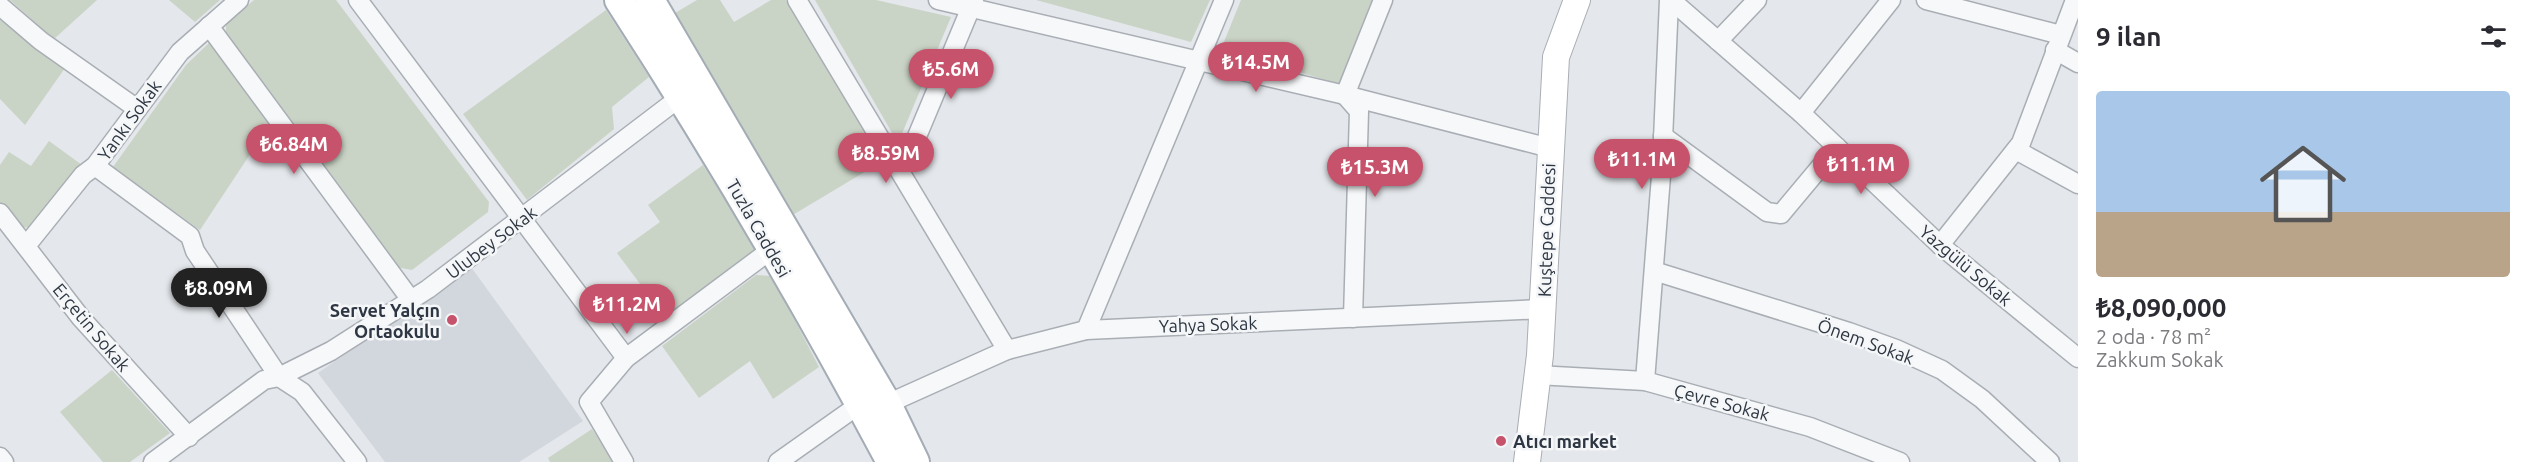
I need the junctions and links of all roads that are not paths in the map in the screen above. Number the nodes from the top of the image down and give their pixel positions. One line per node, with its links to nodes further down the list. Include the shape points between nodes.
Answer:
1 (239, 0): 17 (street, Yankı Sokak)
2 (358, 0): 34 (street)
3 (619, 0): 22 (main road, Tuzla Caddesi)
4 (650, 0): 22 (main road, Tuzla Caddesi)
5 (796, 0): 31 (street)
6 (939, 0): 15 (street)
7 (1224, 0): 20 (street)
8 (1383, 0): 23 (street)
9 (1577, 0): 28 (street, Kuştepe Caddesi, via 1556,57)
10 (1670, 0): 18 (street, Yazgülü Sokak); 26 (street)
11 (1757, 0): 18 (street)
12 (1891, 0): 25 (street)
13 (1926, 0): 19 (street)
14 (2075, 0): 19 (street)
15 (972, 4): 20 (street); 31 (street, via 908,158)
16 (0, 6): 24 (street, via 41,41)
17 (209, 26): 24 (street, Yankı Sokak, via 180,52); 39 (street)
18 (1718, 41): 25 (street, Yazgülü Sokak)
19 (2058, 43): 21 (street); 29 (street)
20 (1198, 62): 23 (street); 42 (street)
21 (2078, 63)
22 (690, 89): 34 (street, Ulubey Sokak); 37 (main road, Tuzla Caddesi); 49 (main road, Tuzla Caddesi)
23 (1344, 95): 28 (street); 41 (street, via 1359,111)
24 (136, 108): 30 (street, Yankı Sokak)
25 (1801, 113): 27 (street, Yazgülü Sokak)
26 (1663, 136): 27 (street, via 1767,212 1781,214); 38 (street)
27 (1837, 147): 35 (street, Yazgülü Sokak)
28 (1550, 148): 40 (street, Kuştepe Caddesi)
29 (2016, 150): 32 (street); 35 (street)
30 (95, 166): 36 (street, Yankı Sokak); 47 (street, via 190,236 195,251)
31 (897, 167): 43 (street)
32 (2078, 184)
33 (0, 213): 36 (street, Erçetin Sokak)
34 (522, 218): 39 (street, Ulubey Sokak); 44 (street)
35 (1940, 245): 45 (street, Yazgülü Sokak)
36 (26, 246): 50 (street, Erçetin Sokak, via 81,318)
37 (772, 249): 44 (street); 49 (main road, Tuzla Caddesi)
38 (1654, 271): 48 (street); 61 (street, Önem Sokak, via 1849,332 1942,370 1982,399)
39 (411, 300): 47 (street, Ulubey Sokak, via 331,351)
40 (1543, 309): 41 (street, Yahya Sokak); 46 (street, Kuştepe Caddesi)
41 (1353, 318): 42 (street, Yahya Sokak)
42 (1086, 330): 43 (street, Yahya Sokak)
43 (1007, 350): 49 (street, Yahya Sokak)
44 (626, 358): 55 (street, via 589,402)
45 (2078, 358)
46 (1537, 375): 48 (street, Çevre Sokak); 59 (street, Kuştepe Caddesi)
47 (279, 377): 50 (street, Ulubey Sokak, via 264,380); 54 (street, via 302,392)
48 (1645, 381): 60 (street, Çevre Sokak, via 1810,426)
49 (873, 404): 56 (street, Yahya Sokak); 57 (main road, Tuzla Caddesi); 58 (main road, Tuzla Caddesi)
50 (189, 437): 53 (street, Ulubey Sokak)
51 (0, 457): 52 (street)
52 (4, 462)
53 (153, 462)
54 (357, 462)
55 (624, 462)
56 (778, 462)
57 (891, 462)
58 (915, 462)
59 (1527, 462)
60 (1899, 462)
61 (2050, 462)

